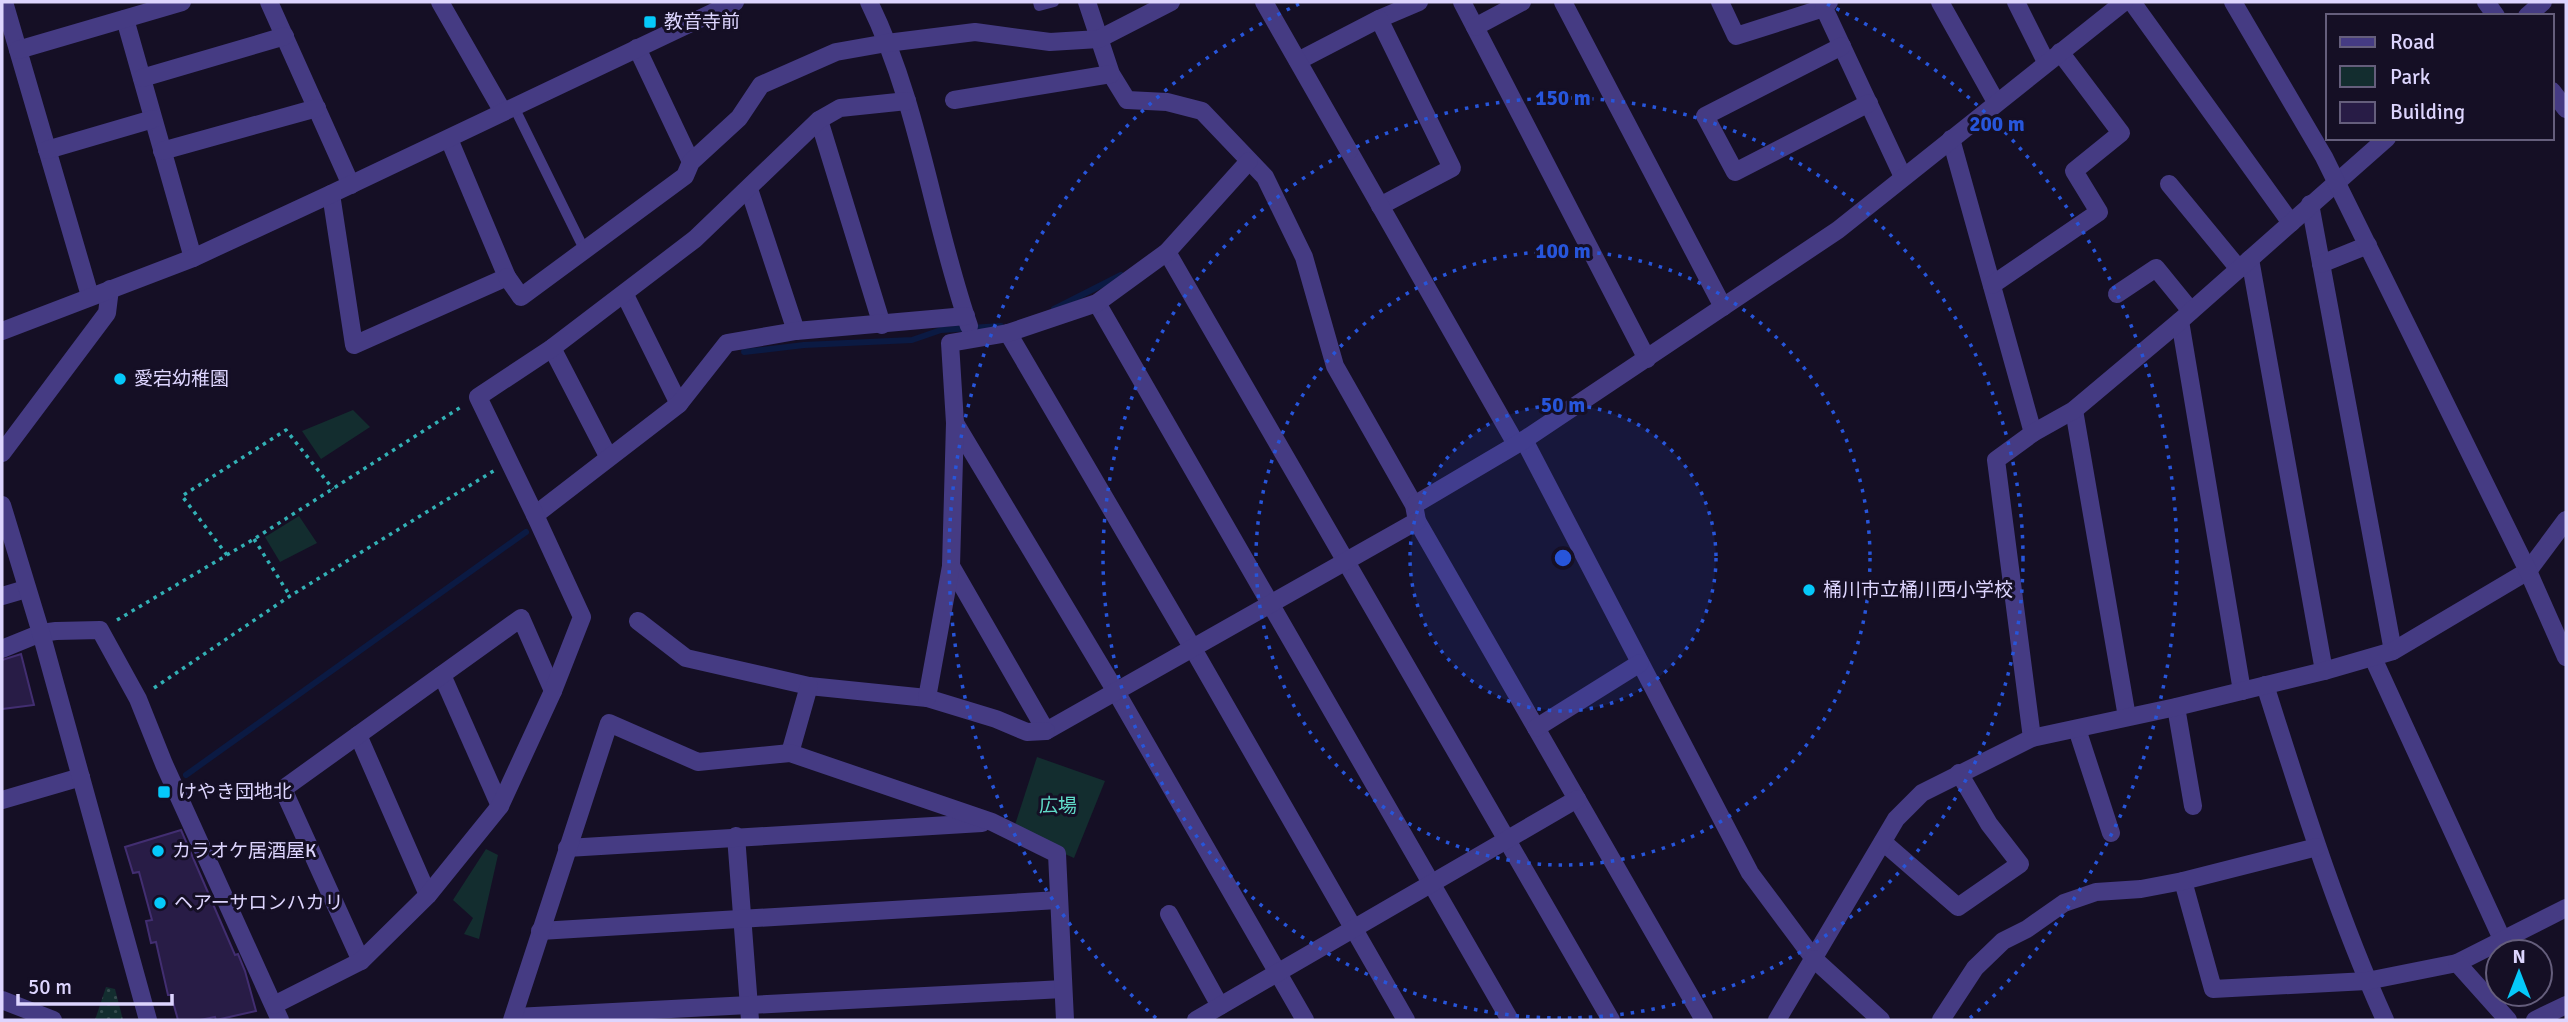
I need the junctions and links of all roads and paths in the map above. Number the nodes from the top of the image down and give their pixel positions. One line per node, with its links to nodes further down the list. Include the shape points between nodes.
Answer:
1 (4, 2): 33 (street)
2 (182, 2): 25 (street)
3 (269, 2): 28 (street)
4 (440, 2): 44 (street)
5 (869, 2): 30 (street)
6 (1038, 2): 7 (lane, via 1039,6)
7 (1054, 2)
8 (1087, 2): 29 (street)
9 (1171, 2): 29 (street)
10 (1264, 2): 35 (street)
11 (1419, 2): 26 (street)
12 (1462, 2): 27 (street)
13 (1521, 2): 27 (street)
14 (1563, 2): 77 (street)
15 (1720, 2): 23 (street, via 1736,36)
16 (1940, 2): 41 (street)
17 (2016, 2): 34 (street)
18 (2124, 2): 34 (street)
19 (2132, 2): 63 (street)
20 (2233, 2): 56 (street)
21 (2543, 2): 24 (street)
22 (723, 4): 32 (street)
23 (1827, 5): 31 (street)
24 (2529, 14)
25 (125, 19): 33 (street); 37 (street)
26 (1379, 19): 35 (street); 62 (street, via 1452,168)
27 (1475, 27): 86 (street)
28 (285, 36): 37 (street); 43 (street)
29 (1099, 39): 30 (street, via 1050,42 975,32); 36 (street)
30 (887, 43): 40 (street); 54 (street, via 836,52 761,85 739,118)
31 (1842, 46): 42 (street); 42 (street, via 1705,116 1735,172)
32 (637, 48): 44 (street); 54 (street)
33 (18, 50): 51 (street)
34 (2053, 57): 41 (street); 71 (street, via 2121,133 2074,171 2099,212)
35 (1298, 61): 62 (street)
36 (1111, 74): 39 (street); 53 (street, via 1127,100 1167,102 1202,111)
37 (142, 78): 46 (street)
38 (2554, 94): 45 (street)
39 (954, 100)
40 (906, 102): 47 (street, via 840,108); 78 (street)
41 (1996, 102): 49 (street)
42 (1869, 103): 55 (street)
43 (317, 108): 52 (street); 58 (street)
44 (508, 109): 48 (street); 65 (lane)
45 (2566, 109)
46 (153, 119): 51 (street); 52 (street)
47 (819, 120): 59 (street); 80 (street)
48 (449, 139): 58 (street); 70 (street)
49 (1951, 139): 55 (street); 71 (street)
50 (2386, 140): 56 (street)
51 (47, 150): 75 (street)
52 (162, 151): 67 (street)
53 (1249, 161): 66 (street); 98 (street, via 1265,177 1304,257 1335,366)
54 (691, 162): 65 (street, via 685,176)
55 (1903, 177): 77 (street, via 1838,230)
56 (2337, 183): 61 (street); 64 (street)
57 (2169, 184): 68 (street)
58 (351, 185): 60 (street)
59 (748, 189): 74 (street); 82 (street)
60 (331, 194): 67 (street); 70 (street, via 355,345)
61 (2310, 204): 63 (street); 69 (street)
62 (1380, 206): 92 (street)
63 (2291, 223): 68 (street)
64 (2368, 246): 69 (street); 105 (street)
65 (585, 251): 70 (street, via 520,297)
66 (1167, 252): 76 (street); 103 (street)
67 (193, 258): 72 (street)
68 (2245, 264): 79 (street); 119 (street)
69 (2321, 264): 115 (street)
70 (507, 277)
71 (1992, 285): 91 (street)
72 (110, 289): 75 (street); 93 (street, via 107,313)
73 (2117, 293): 79 (street, via 2156,268)
74 (625, 295): 85 (street); 88 (street)
75 (90, 296): 81 (street)
76 (1097, 303): 83 (street); 109 (street)
77 (1723, 307): 86 (street)
78 (966, 316): 80 (street); 84 (street)
79 (2185, 316): 89 (street); 125 (street)
80 (883, 325): 82 (street)
81 (2, 331)
82 (796, 331): 88 (street, via 727,342)
83 (1008, 333): 84 (street); 113 (street)
84 (973, 337): 90 (street, via 950,342)
85 (552, 348): 87 (street); 94 (street)
86 (1647, 359): 92 (street)
87 (478, 397): 95 (street); 96 (path)
88 (678, 404): 94 (street)
89 (2074, 410): 91 (street); 129 (street)
90 (955, 423): 104 (street); 123 (street)
91 (2033, 433): 134 (street, via 1996,460)
92 (1520, 442): 98 (street); 118 (street)
93 (2, 453)
94 (608, 456): 99 (street)
95 (509, 462): 99 (street); 108 (path)
96 (333, 489): 101 (path); 102 (path, via 286,430 182,496)
97 (2, 505): 106 (street)
98 (1415, 513): 103 (street); 130 (street)
99 (535, 514): 124 (street, via 582,617)
100 (2566, 520): 105 (street)
101 (254, 539): 102 (path); 108 (path)
102 (227, 555): 111 (path)
103 (1346, 561): 109 (street); 145 (street)
104 (951, 566): 126 (street); 132 (street)
105 (2528, 571): 115 (street); 116 (street)
106 (26, 589): 107 (street); 112 (street)
107 (2, 596)
108 (290, 596): 127 (path)
109 (1270, 603): 113 (street); 150 (street)
110 (638, 621): 122 (street, via 686,658)
111 (100, 630): 112 (street); 127 (street)
112 (41, 633): 114 (street); 137 (street)
113 (1192, 647): 123 (street); 156 (street)
114 (2, 649)
115 (2393, 651): 117 (street)
116 (2566, 657)
117 (2373, 658): 119 (street); 158 (street)
118 (1640, 663): 130 (street); 161 (street, via 1750,873)
119 (2324, 671): 121 (street)
120 (442, 675): 124 (street, via 520,618); 133 (street); 140 (street)
121 (2265, 685): 125 (street); 147 (street)
122 (809, 686): 126 (street); 135 (street)
123 (1115, 690): 132 (street); 164 (street)
124 (554, 691): 140 (street)
125 (2242, 691): 128 (street)
126 (927, 698): 132 (street, via 1027,733)
127 (138, 699): 170 (street)
128 (2176, 707): 129 (street); 141 (street)
129 (2127, 717): 131 (street)
130 (1536, 728): 138 (street)
131 (2077, 729): 134 (street); 143 (street)
132 (1046, 731)
133 (358, 734): 151 (street); 162 (street, via 283,789)
134 (2032, 738): 136 (street)
135 (790, 753): 142 (street); 148 (street, via 698,762 609,723)
136 (1959, 773): 146 (street, via 1922,793 1896,819); 146 (street, via 2020,864 1958,907)
137 (81, 777): 139 (street); 175 (street)
138 (1577, 799): 145 (street); 181 (street)
139 (2, 800)
140 (500, 806): 151 (street)
141 (2193, 806)
142 (992, 822): 144 (street); 152 (street, via 1057,854)
143 (2111, 833)
144 (736, 836): 148 (street); 155 (street)
145 (1507, 839): 150 (street); 180 (street)
146 (1883, 842): 161 (street)
147 (2317, 847): 149 (street); 165 (street)
148 (567, 848): 157 (street)
149 (2183, 881): 165 (street, via 2213,989); 184 (street, via 2096,891 2064,903 2003,941 1975,968)
150 (1432, 883): 156 (street); 179 (street)
151 (428, 895): 162 (street)
152 (1058, 900): 155 (street); 166 (street)
153 (2566, 908): 159 (street)
154 (1170, 914): 169 (street)
155 (742, 919): 157 (street); 171 (street)
156 (1353, 929): 164 (street); 178 (street)
157 (540, 931): 172 (street)
158 (2502, 938)
159 (2504, 938)
160 (2484, 949): 163 (street)
161 (1814, 959): 182 (street); 183 (street)
162 (361, 961): 170 (street)
163 (2457, 963): 165 (street); 186 (street)
164 (1278, 973): 169 (street); 177 (street)
165 (2367, 981): 185 (street)
166 (1063, 989): 171 (street); 176 (street)
167 (2, 1000): 174 (street)
168 (2566, 1005): 187 (street)
169 (1220, 1006): 173 (street)
170 (277, 1013)
171 (749, 1013): 172 (street)
172 (514, 1019)
173 (1201, 1019)
174 (53, 1020)
175 (148, 1020)
176 (1065, 1020)
177 (1305, 1020)
178 (1406, 1020)
179 (1510, 1020)
180 (1611, 1020)
181 (1704, 1020)
182 (1777, 1020)
183 (1881, 1020)
184 (1941, 1020)
185 (2385, 1020)
186 (2508, 1020)
187 (2535, 1020)

